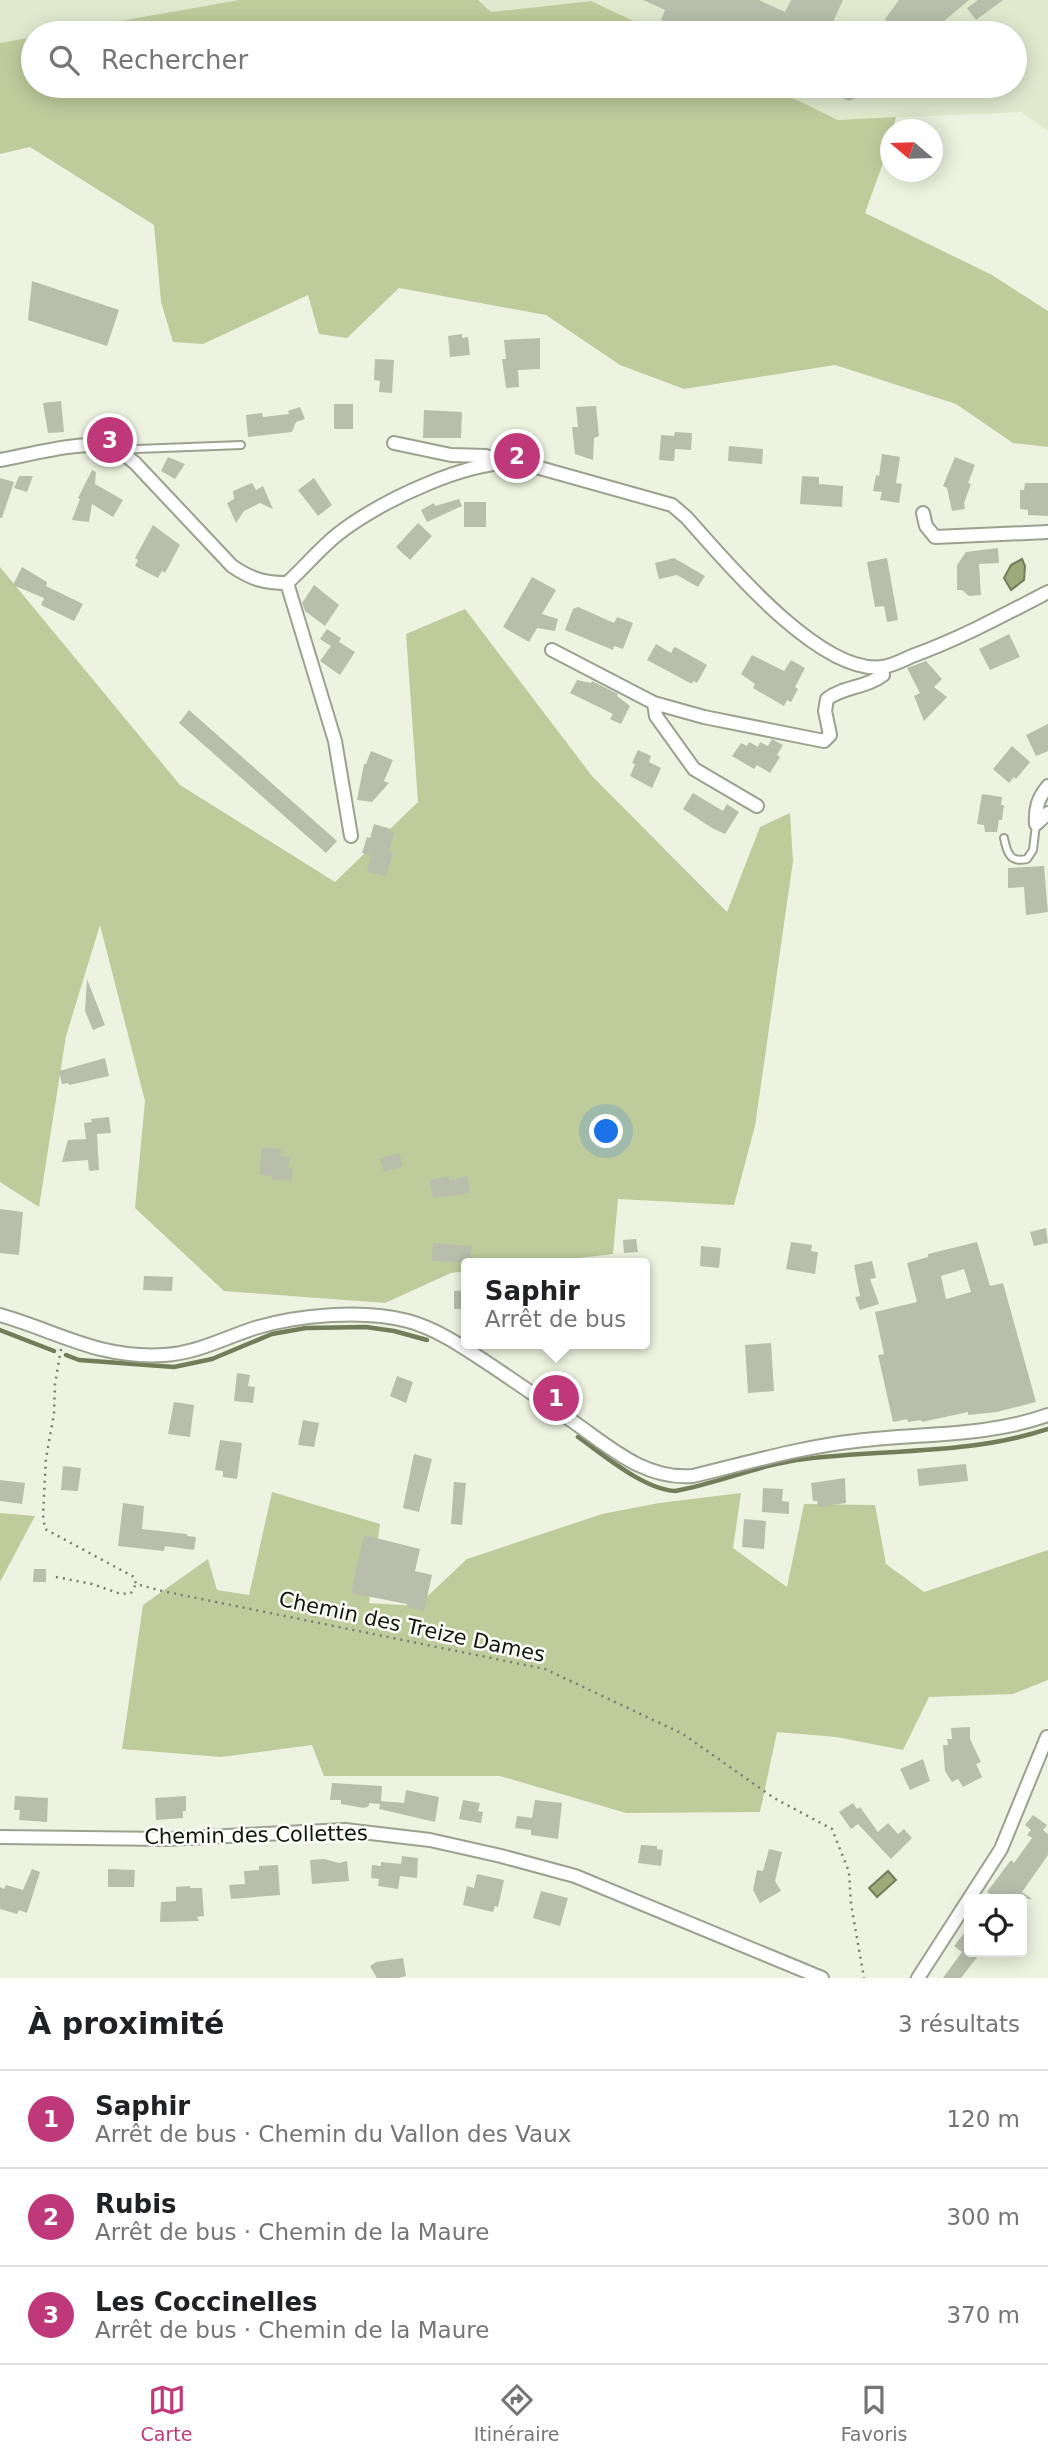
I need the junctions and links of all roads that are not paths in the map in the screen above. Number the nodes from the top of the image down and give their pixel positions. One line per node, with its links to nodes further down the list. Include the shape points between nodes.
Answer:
1 (394, 443): 5 (street, via 451,455 486,456)
2 (241, 445): 3 (lane)
3 (122, 452): 4 (street, via 92,445); 8 (street, via 232,566 265,583)
4 (0, 460)
5 (502, 463): 8 (street, via 476,467 405,494 355,521); 11 (street, via 522,463 672,505 769,606 817,645 836,658)
6 (923, 513): 7 (street, via 935,537)
7 (1048, 532)
8 (287, 583): 17 (street, via 335,741)
9 (1048, 592): 11 (street, via 937,647)
10 (552, 650): 12 (street)
11 (882, 667): 12 (street, via 883,676 837,691 827,699 830,735 824,741)
12 (654, 703): 14 (street, via 656,716 694,769)
13 (1048, 786): 16 (street, via 1035,809)
14 (757, 806)
15 (1048, 813): 16 (street)
16 (1036, 824): 18 (lane, via 1033,850 1027,859 1012,858)
17 (351, 836)
18 (1004, 838)
19 (0, 1315): 20 (street, via 65,1340 116,1353 165,1355 200,1349 288,1318 355,1316 407,1321)
20 (461, 1347)
21 (465, 1349): 22 (street, via 638,1467 677,1478 821,1446 993,1429)
22 (1048, 1415)
23 (1047, 1737): 26 (street, via 1001,1849)
24 (0, 1837): 25 (street, Chemin des Collettes, via 167,1839 345,1830 430,1840 575,1876)
25 (822, 1978)
26 (918, 1978)

